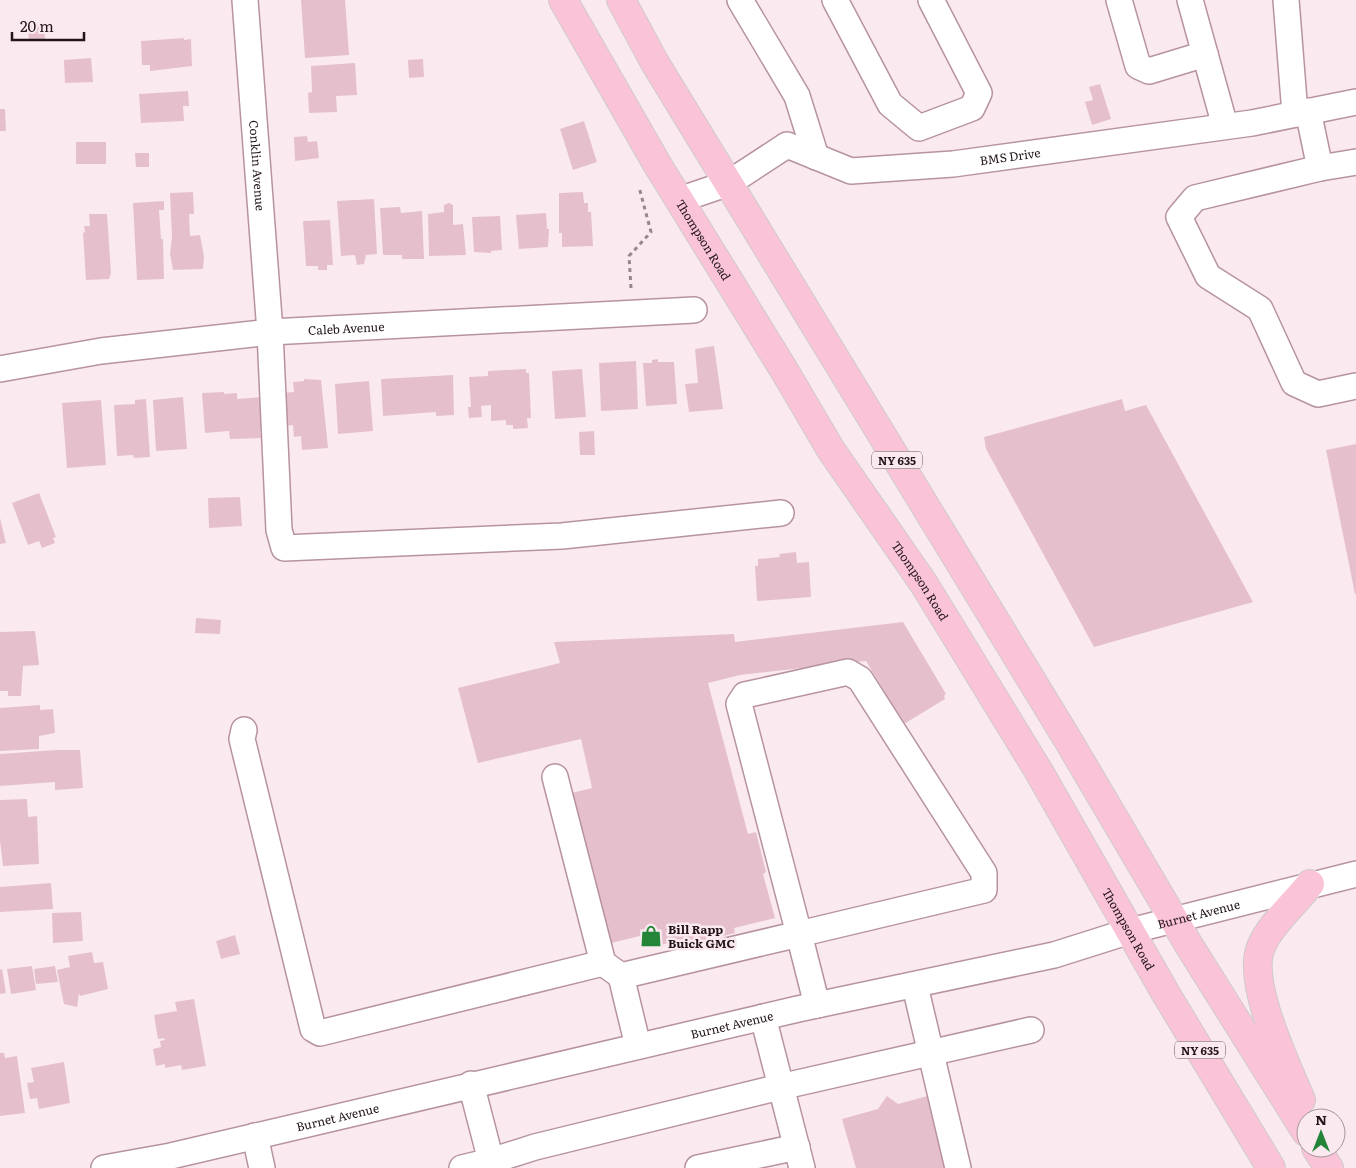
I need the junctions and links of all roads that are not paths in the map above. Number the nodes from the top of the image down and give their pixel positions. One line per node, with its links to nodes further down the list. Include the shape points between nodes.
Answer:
1 (246, 0): 20 (street, Conklin Avenue)
2 (563, 0): 18 (main road, Thompson Road / NY 635)
3 (621, 0): 17 (main road, NY 635, via 655,63)
4 (740, 0): 14 (street, via 797,96)
5 (835, 0): 6 (street, via 890,104 919,128 972,108 979,93)
6 (931, 0)
7 (1118, 0): 10 (street, via 1138,66 1149,71)
8 (1190, 0): 10 (street)
9 (1286, 0): 12 (street)
10 (1206, 54): 13 (street)
11 (1356, 102): 12 (street, BMS Drive)
12 (1302, 113): 13 (street, BMS Drive); 16 (street)
13 (1225, 126): 14 (street, BMS Drive, via 953,164 851,170)
14 (816, 157): 17 (street, BMS Drive, via 787,145)
15 (1356, 162): 16 (street)
16 (1320, 168): 22 (street, via 1195,198 1179,217 1208,276 1260,309 1294,383 1318,394)
17 (729, 184): 18 (street, BMS Drive); 28 (main road, NY 635)
18 (680, 200): 29 (main road, Thompson Road / NY 635, via 831,450 924,584)
19 (694, 310): 20 (street, Caleb Avenue)
20 (270, 332): 21 (street, Caleb Avenue, via 101,352); 23 (street, Conklin Avenue, via 279,530 284,548 562,536)
21 (0, 369)
22 (1356, 386)
23 (782, 513)
24 (244, 730): 31 (street, via 242,739 313,1029 320,1033)
25 (555, 777): 31 (street)
26 (1356, 874): 27 (street, Burnet Avenue)
27 (1310, 884): 28 (street, Burnet Avenue); 40 (main road, via 1265,939 1256,962 1271,1025)
28 (1175, 920): 29 (street, Burnet Avenue); 41 (main road, NY 635)
29 (1130, 931): 32 (street, Burnet Avenue, via 1054,955); 50 (main road, Thompson Road / NY 635)
30 (799, 934): 30 (street, via 984,890 984,873 860,679 848,672 745,695 739,704); 31 (street); 33 (street)
31 (612, 969): 36 (street)
32 (915, 986): 33 (street, Burnet Avenue); 37 (street)
33 (817, 1005): 34 (street, Burnet Avenue)
34 (763, 1017): 36 (street, Burnet Avenue); 39 (street)
35 (1030, 1030): 37 (street)
36 (638, 1046): 38 (street, Burnet Avenue)
37 (932, 1052): 39 (street); 49 (street)
38 (471, 1084): 42 (street, Burnet Avenue); 44 (street)
39 (780, 1087): 43 (street); 44 (street, via 535,1147)
40 (1304, 1108)
41 (1296, 1116)
42 (255, 1136): 45 (street, Burnet Avenue); 46 (street)
43 (800, 1158): 48 (street)
44 (492, 1164): 47 (street)
45 (104, 1168)
46 (262, 1168)
47 (462, 1168)
48 (698, 1168)
49 (958, 1168)
50 (1271, 1168)

